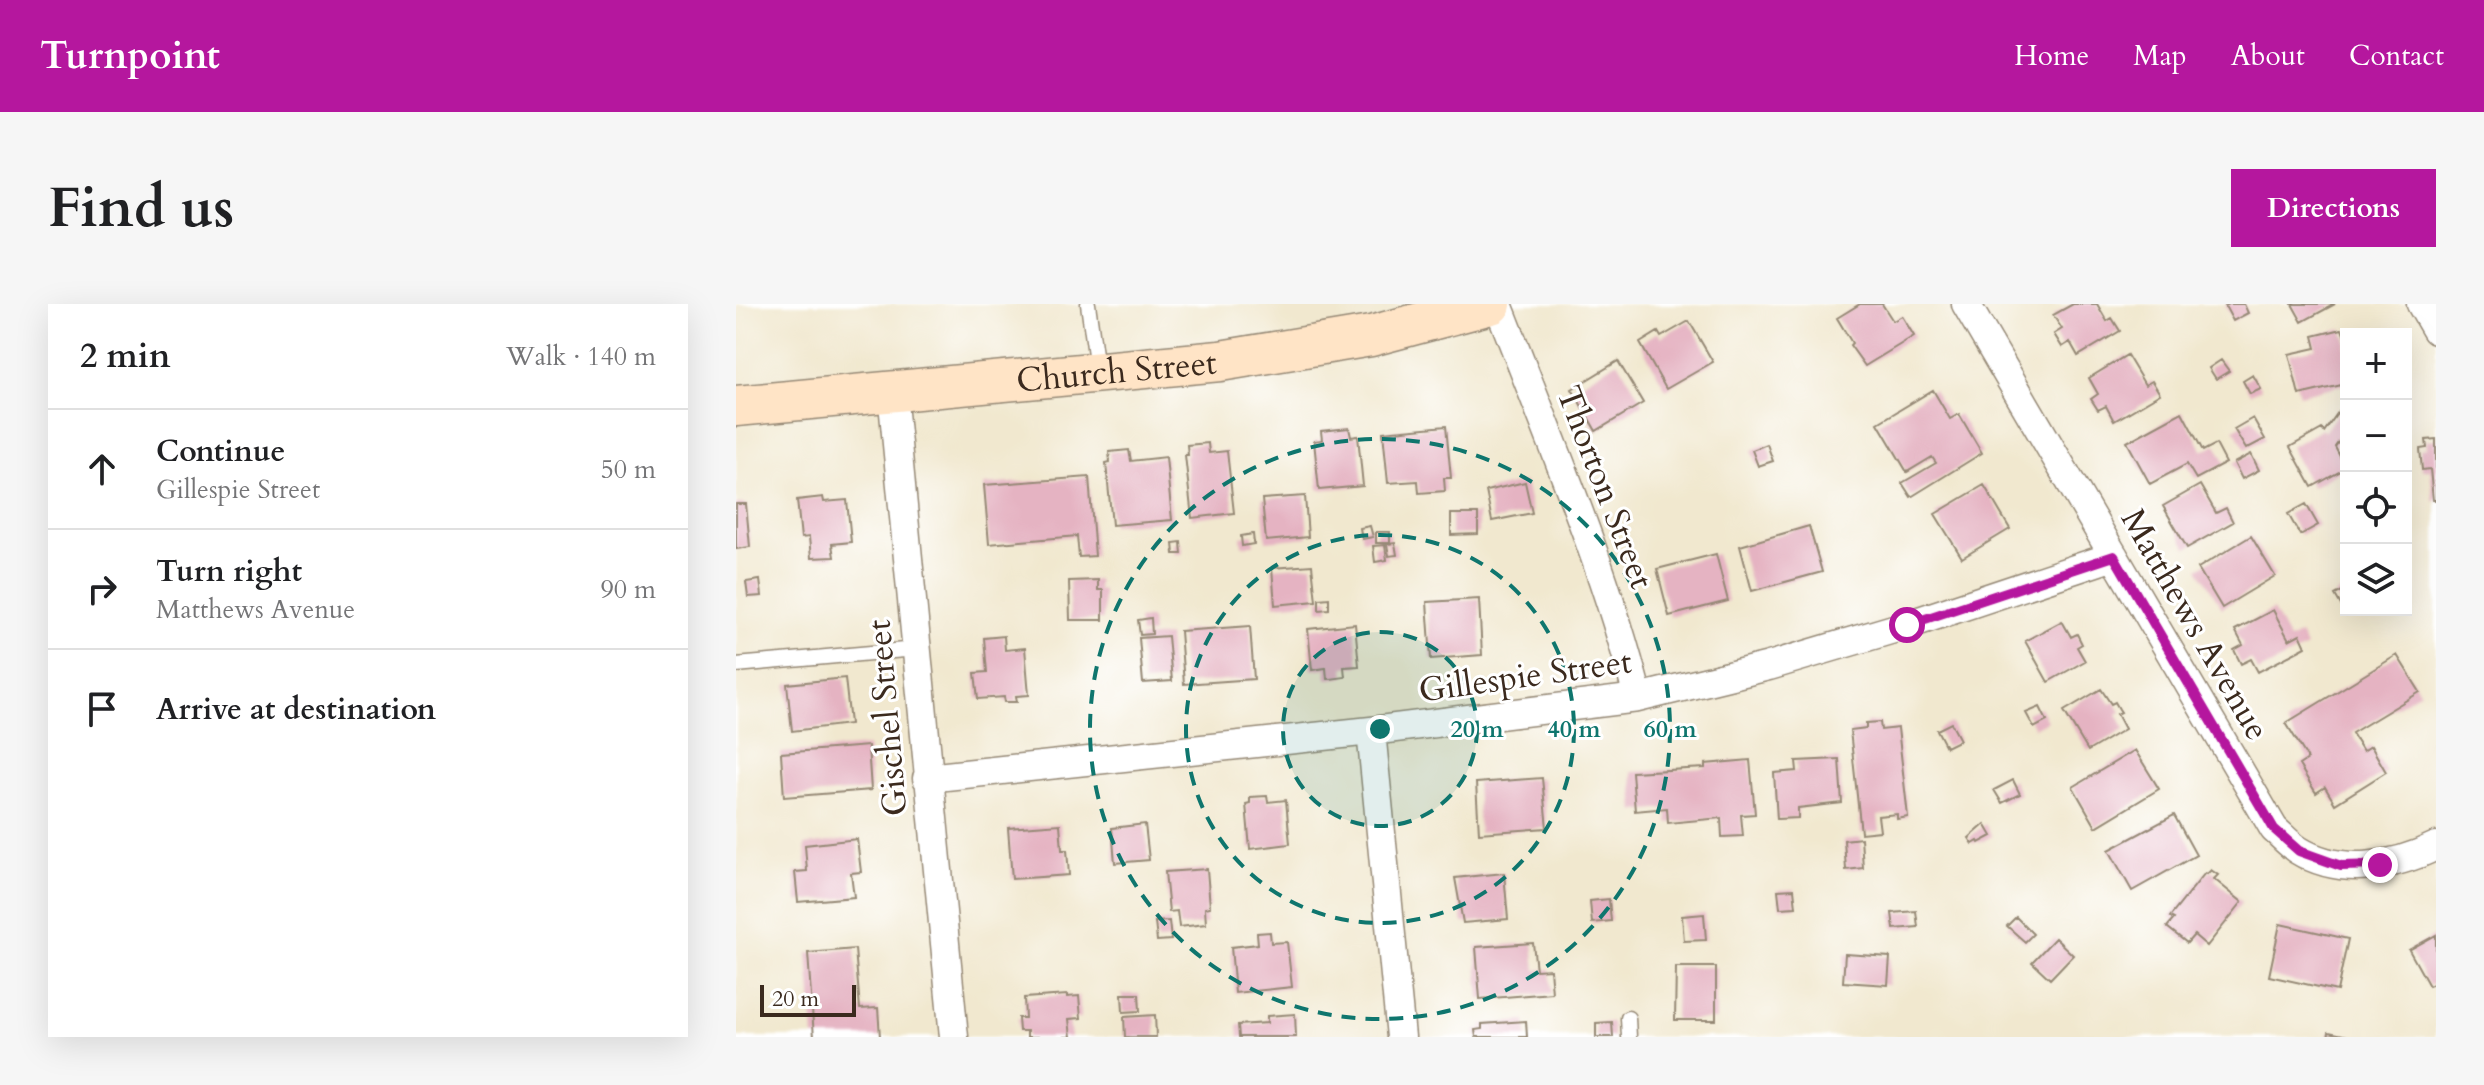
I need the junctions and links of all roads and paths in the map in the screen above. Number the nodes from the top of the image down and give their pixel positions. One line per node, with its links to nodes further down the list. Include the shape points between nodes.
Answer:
1 (1088, 304): 7 (lane)
2 (1491, 304): 7 (main road, Church Street, via 1371,336 1220,361)
3 (1498, 304): 13 (street, Thorton Street, via 1598,563)
4 (1966, 304): 10 (street, Matthews Avenue)
5 (2421, 304): 6 (street)
6 (2436, 330)
7 (1097, 373): 8 (main road, Church Street)
8 (892, 392): 9 (main road, Church Street); 11 (street, Gischel Street)
9 (736, 406)
10 (2114, 556): 13 (street, Gillespie Street, via 1769,666); 16 (street, Matthews Avenue, via 2274,829 2299,851 2341,866 2380,865)
11 (916, 649): 12 (lane); 15 (street, Gischel Street)
12 (736, 665)
13 (1638, 698): 14 (street, Gillespie Street)
14 (1371, 731): 15 (street, Gillespie Street); 19 (street)
15 (927, 778): 18 (street, Gischel Street)
16 (2436, 846)
17 (1628, 1018): 20 (lane)
18 (954, 1037)
19 (1401, 1037)
20 (1629, 1037)

